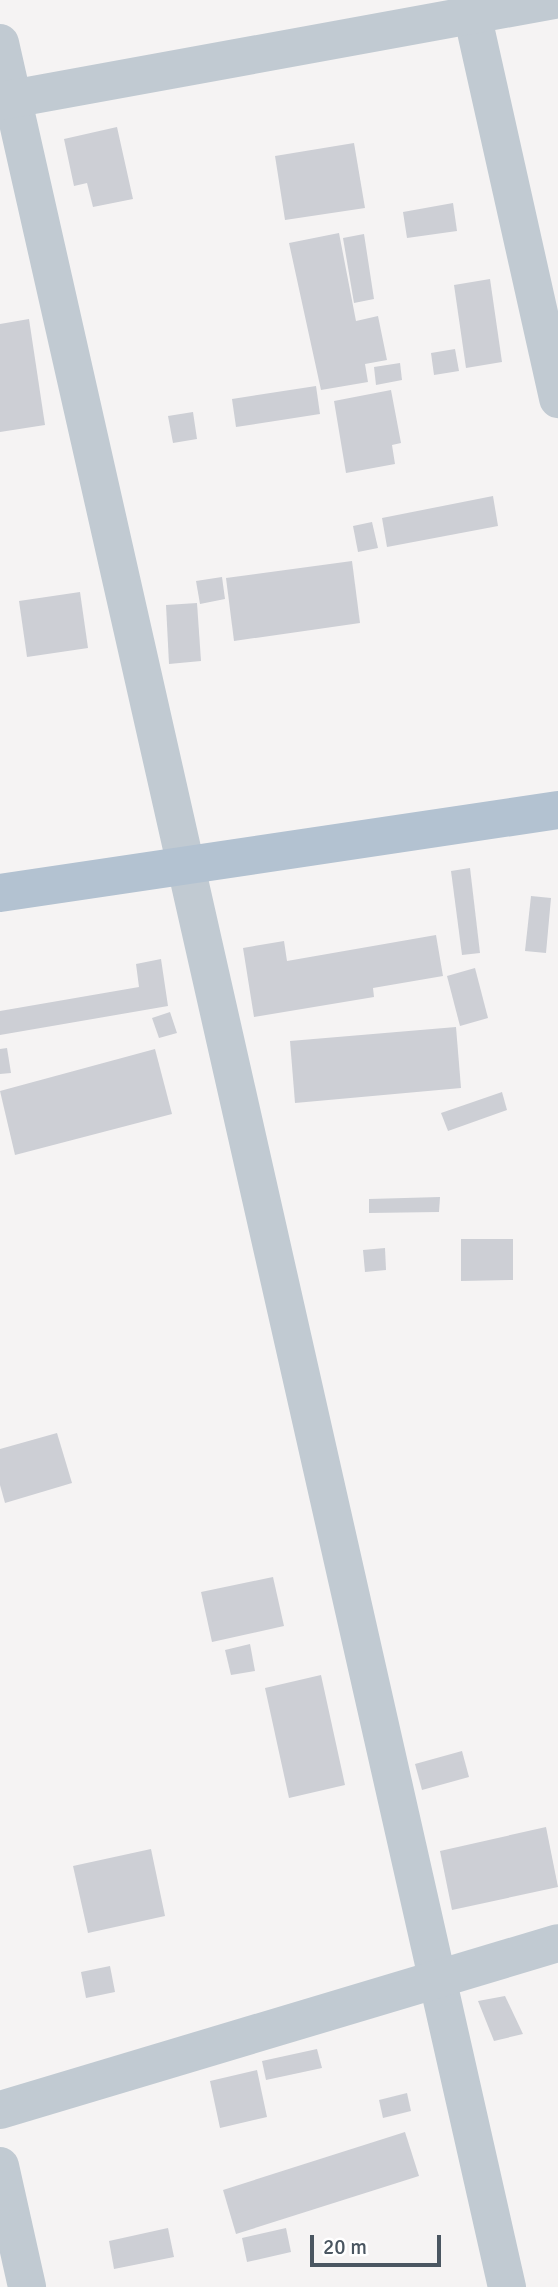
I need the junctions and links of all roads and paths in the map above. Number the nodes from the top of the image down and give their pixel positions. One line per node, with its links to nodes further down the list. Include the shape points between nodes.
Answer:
1 (554, 0): 2 (street)
2 (471, 7): 4 (street); 5 (street)
3 (0, 43): 4 (street)
4 (6, 100): 7 (street)
5 (558, 399)
6 (558, 810): 7 (main road)
7 (186, 865): 8 (main road); 10 (street)
8 (0, 893)
9 (558, 1943): 10 (street)
10 (438, 1979): 11 (street); 14 (street)
11 (0, 2110)
12 (0, 2166): 13 (street)
13 (27, 2287)
14 (507, 2287)

